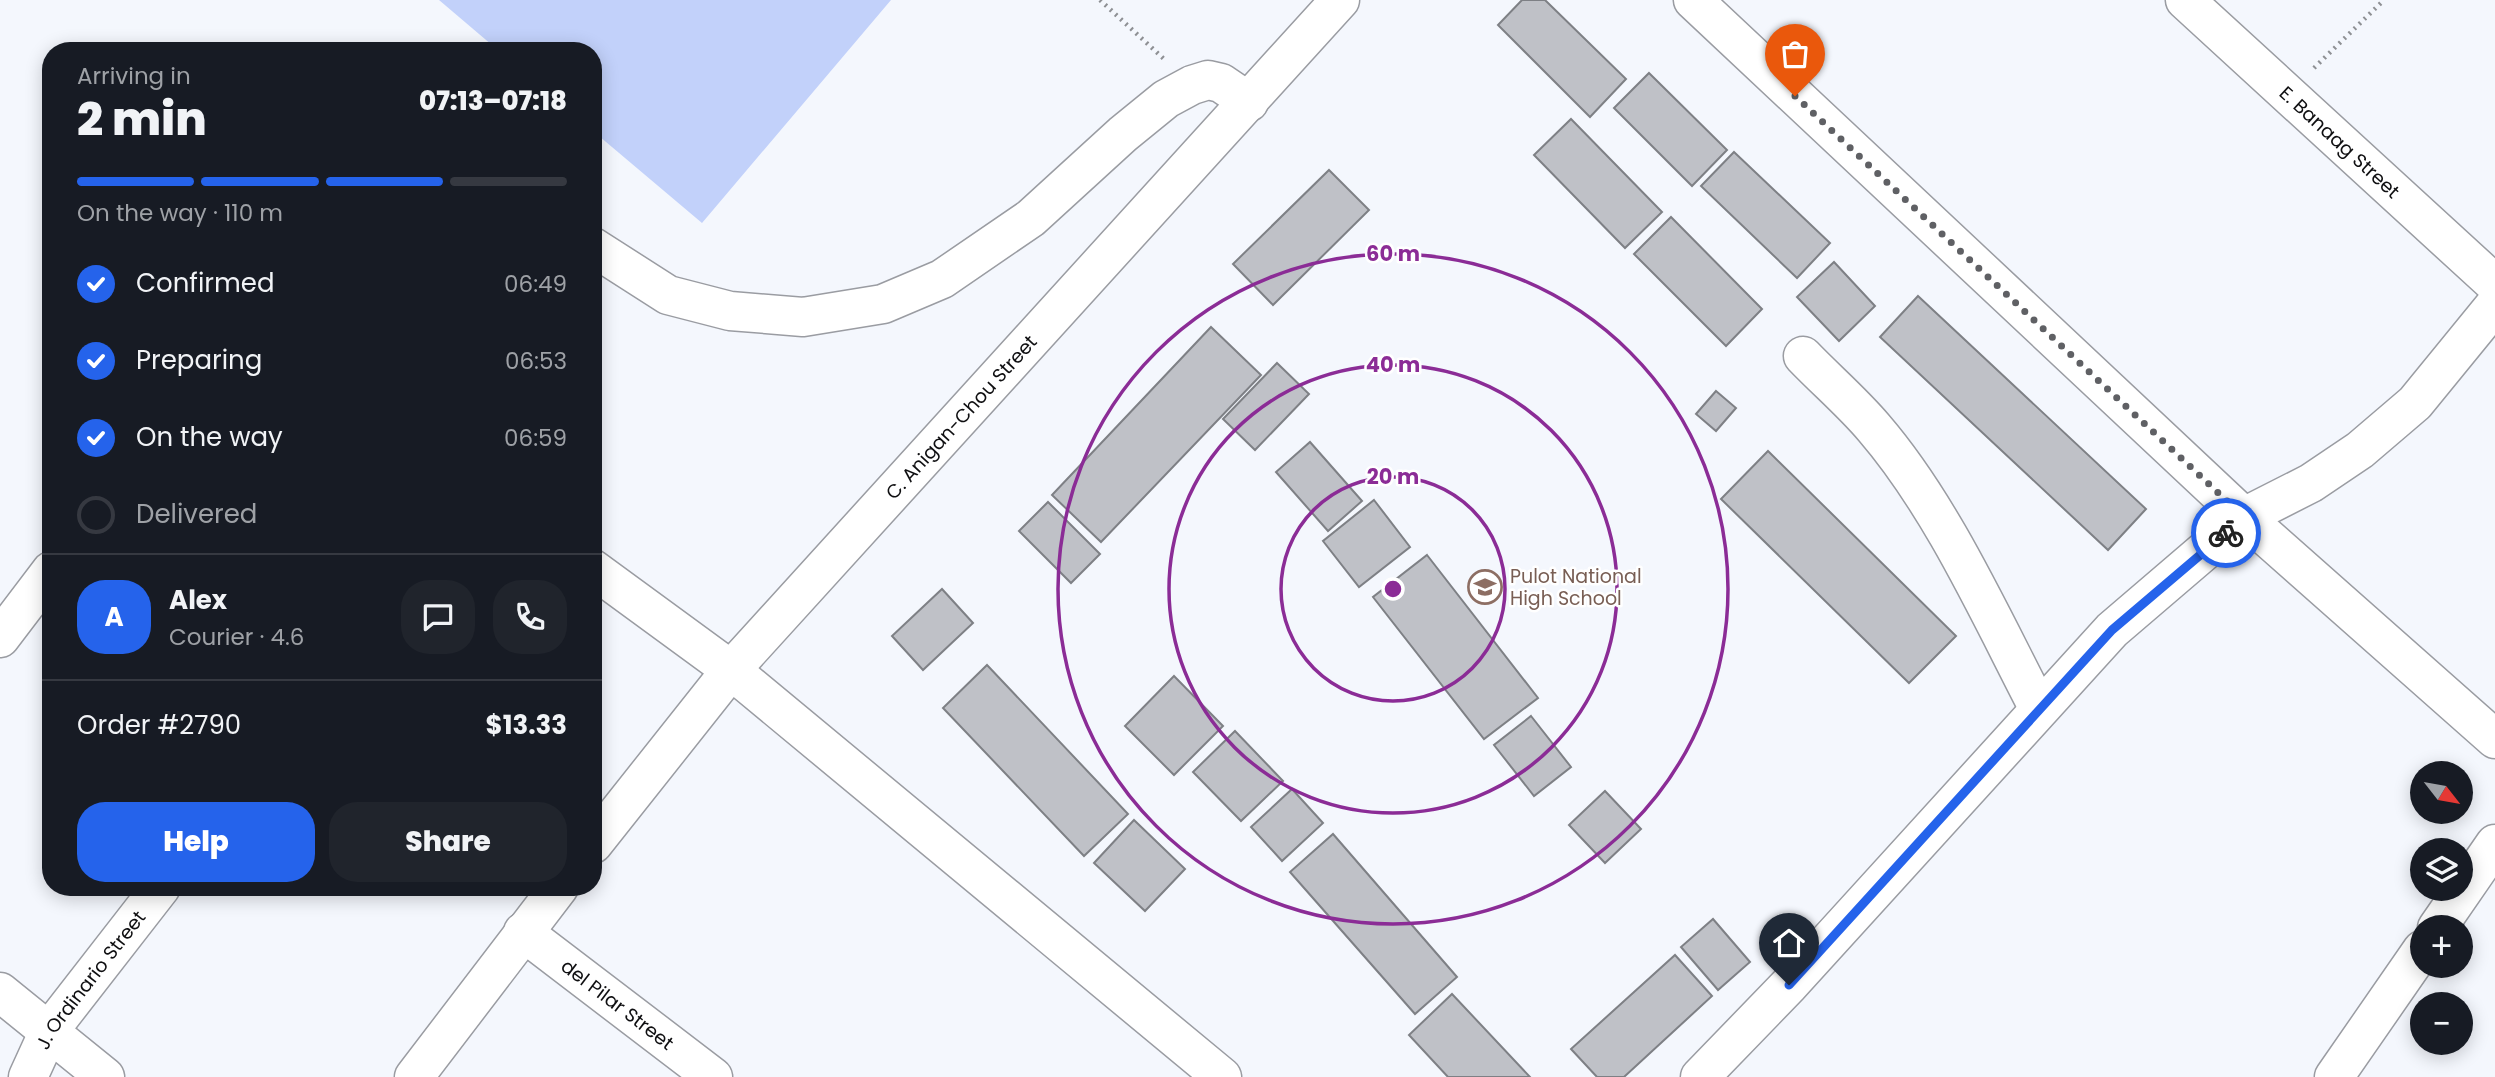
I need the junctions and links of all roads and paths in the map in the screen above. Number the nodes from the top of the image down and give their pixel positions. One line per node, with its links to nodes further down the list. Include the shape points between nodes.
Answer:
1 (1100, 0): 6 (path)
2 (1340, 0): 8 (street, C. Anigan-Chou Street)
3 (1693, 0): 13 (street)
4 (2185, 0): 7 (street, E. Banaag Street)
5 (2384, 0): 7 (path)
6 (1192, 85): 8 (street, via 1208,80 1221,83); 9 (street, via 1166,99 1123,134 1031,218 942,279 883,304 803,317 730,311 668,295)
7 (2288, 93): 10 (street, E. Banaag Street)
8 (1249, 102): 17 (street, C. Anigan-Chou Street)
9 (602, 253)
10 (2495, 284)
11 (2495, 305): 13 (street, via 2414,403 2360,450 2311,483)
12 (1803, 356): 18 (street, via 1874,428 1913,481 1959,556)
13 (2244, 517): 18 (street, via 2112,630); 19 (street)
14 (602, 576): 17 (street)
15 (42, 583): 16 (street)
16 (0, 638)
17 (731, 670): 20 (street, C. Anigan-Chou Street); 33 (street)
18 (2039, 709): 34 (street)
19 (2495, 739)
20 (602, 833)
21 (2495, 844): 24 (street)
22 (154, 896): 28 (street, J. Ordinario Street)
23 (552, 896): 25 (street)
24 (2446, 915)
25 (523, 932): 31 (street); 32 (street, del Pilar Street)
26 (2410, 967): 35 (street)
27 (0, 992): 28 (street)
28 (49, 1031): 29 (street, J. Ordinario Street); 30 (street)
29 (28, 1077)
30 (105, 1077)
31 (414, 1077)
32 (713, 1077)
33 (1222, 1077)
34 (1700, 1077)
35 (2334, 1077)

